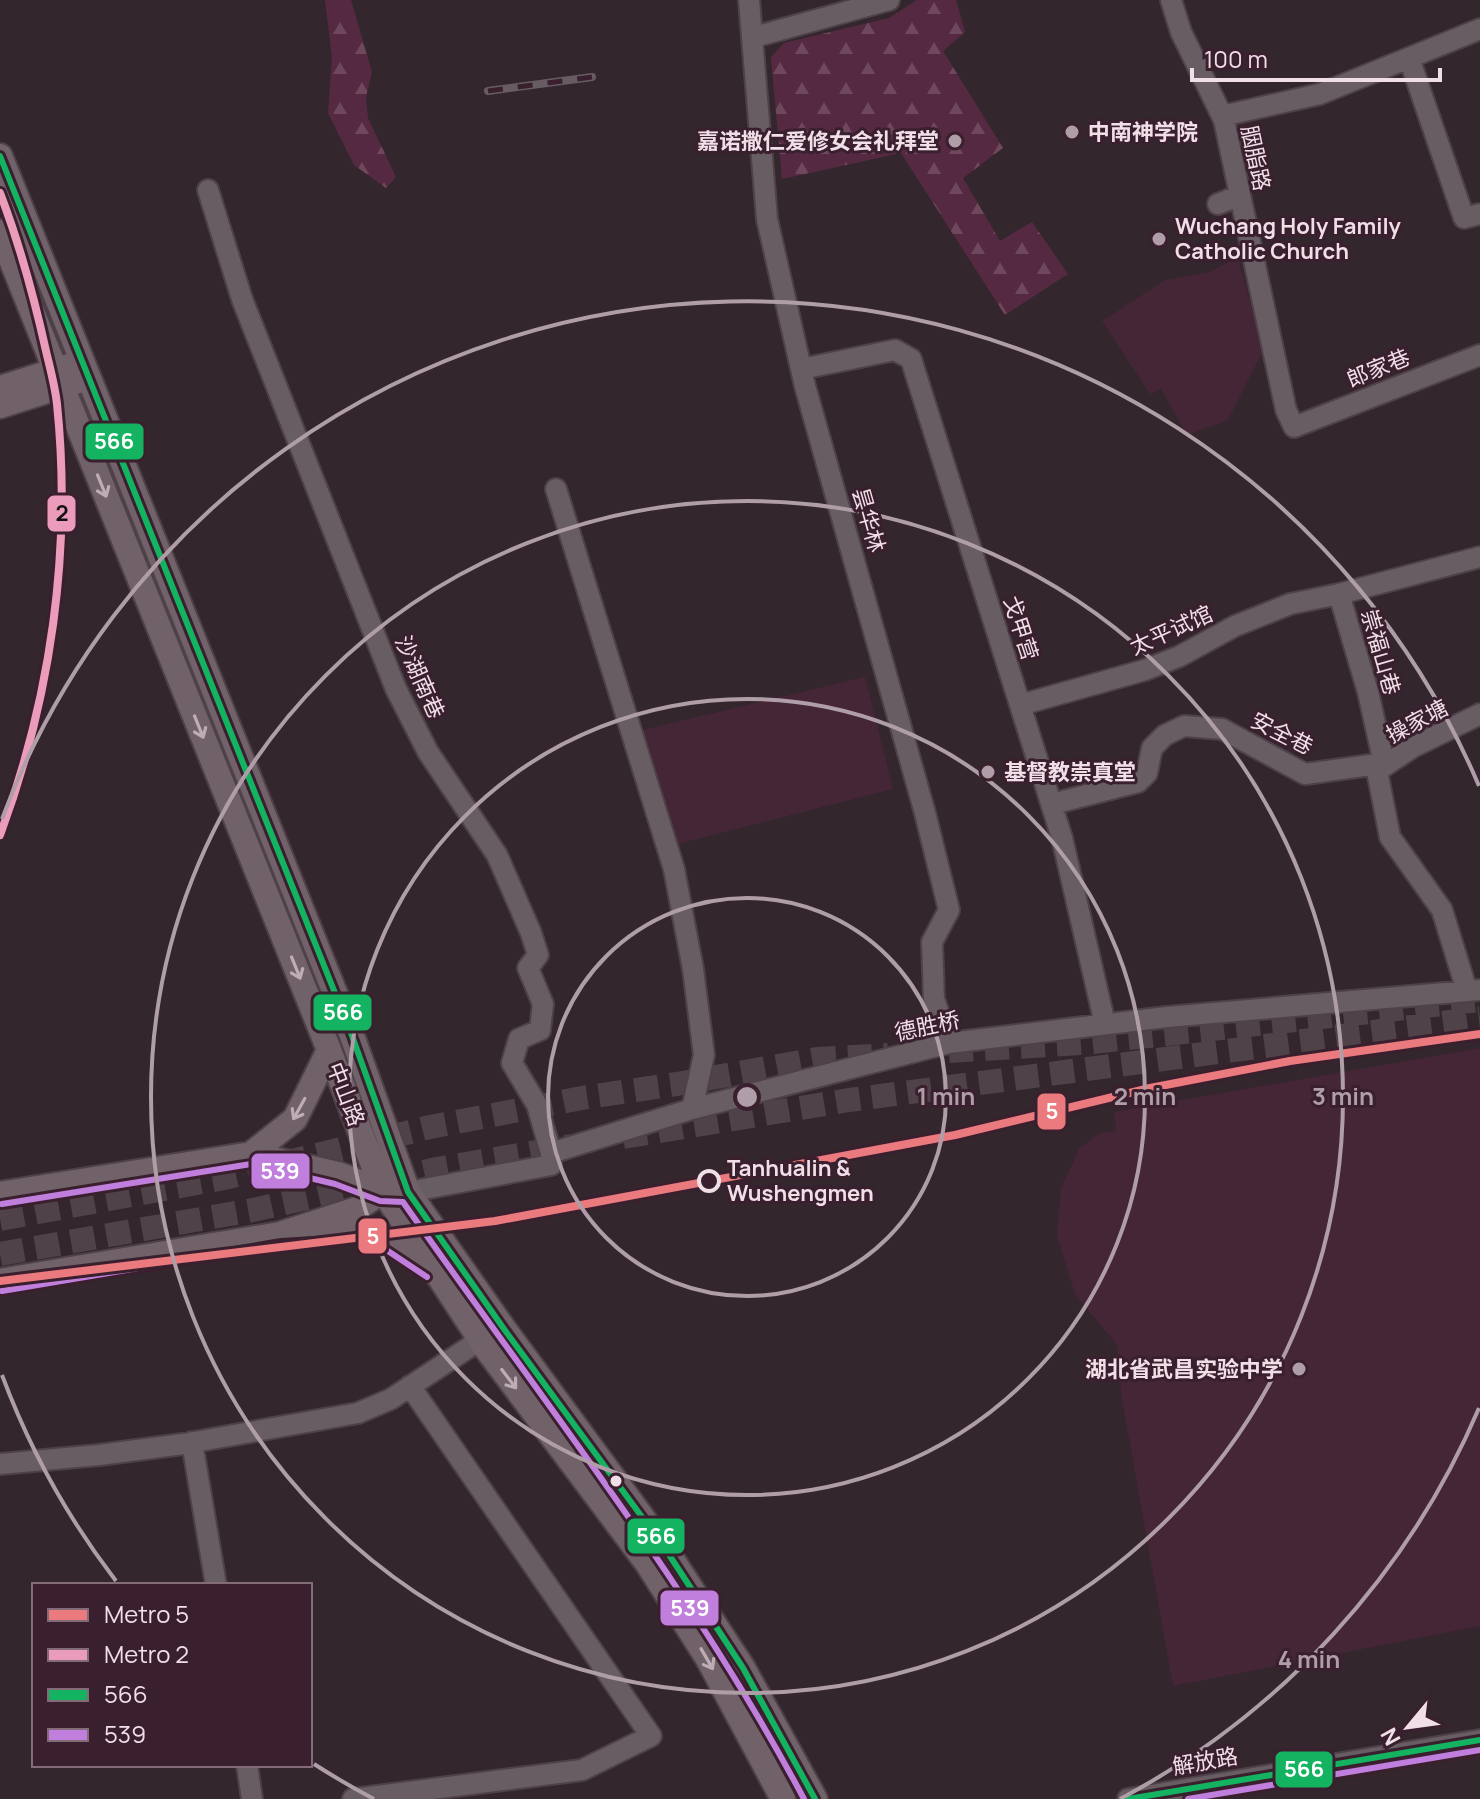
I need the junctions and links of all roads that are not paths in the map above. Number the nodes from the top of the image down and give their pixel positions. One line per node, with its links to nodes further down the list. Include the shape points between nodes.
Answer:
1 (749, 0): 5 (street, 昙华林)
2 (889, 0): 5 (street)
3 (1171, 0): 7 (street, 胭脂路)
4 (1480, 29): 6 (street)
5 (754, 37): 14 (street, 昙华林, via 767,219)
6 (1409, 58): 7 (street, via 1320,94); 10 (street, via 1464,218)
7 (1222, 116): 18 (street, 胭脂路)
8 (0, 156): 13 (main road, 中山路)
9 (208, 190): 31 (street, 沙湖南巷, via 242,299 396,689 428,752 497,855 531,933 538,955 528,968 543,1004 540,1030 519,1039 512,1063 537,1105)
10 (1480, 214)
11 (0, 232): 15 (main road, 中山路)
12 (1480, 355): 18 (street, 郎家巷)
13 (85, 368): 15 (main road); 34 (main road, 中山路, via 351,1033)
14 (801, 369): 22 (street, 戈甲营, via 895,350 911,359); 28 (street, 昙华林, via 949,910 932,942 934,999)
15 (59, 379): 16 (main road); 17 (main road); 29 (main road, 中山路, one-way to 29)
16 (0, 388)
17 (0, 406)
18 (1294, 427)
19 (556, 489): 30 (street, via 674,869 704,1055)
20 (1480, 557): 21 (street, 崇福山巷)
21 (1339, 594): 22 (street, 太平试馆, via 1290,604 1145,670); 24 (street, 崇福山巷, via 1383,759)
22 (1020, 705): 25 (street, 戈甲营)
23 (1480, 714): 24 (street, 操家塘)
24 (1377, 771): 25 (street, 安全巷, via 1371,765 1305,774 1222,729 1184,726 1152,748 1147,773 1138,782); 26 (street, via 1390,837 1442,910)
25 (1052, 804): 27 (street, 戈甲营)
26 (1473, 991): 27 (street, 德胜桥)
27 (1105, 1024): 28 (street, 德胜桥)
28 (949, 1043): 30 (street, 德胜桥)
29 (329, 1050): 32 (main road, one-way to 32, via 295,1119); 33 (main road, 中山路)
30 (692, 1109): 31 (street, 德胜桥)
31 (551, 1153): 34 (street, 德胜桥, via 551,1165)
32 (251, 1154): 33 (main road, via 338,1174); 35 (main road)
33 (383, 1191): 34 (main road); 36 (main road, via 357,1209); 37 (main road, 中山路)
34 (408, 1192): 49 (main road, 中山路, via 664,1547 743,1668)
35 (0, 1194)
36 (280, 1234): 37 (main road, via 365,1229); 38 (main road)
37 (433, 1268): 39 (main road, 中山路)
38 (0, 1281)
39 (480, 1340): 40 (street); 48 (main road, 中山路, one-way to 48, via 647,1563 708,1659)
40 (410, 1386): 41 (street, via 358,1413); 47 (street, via 651,1736 582,1770)
41 (192, 1442): 42 (street); 43 (street)
42 (0, 1464)
43 (216, 1583)
44 (1480, 1740): 50 (street, 解放路)
45 (247, 1767): 46 (street)
46 (252, 1799)
47 (353, 1799)
48 (783, 1799)
49 (815, 1799)
50 (1128, 1799)

